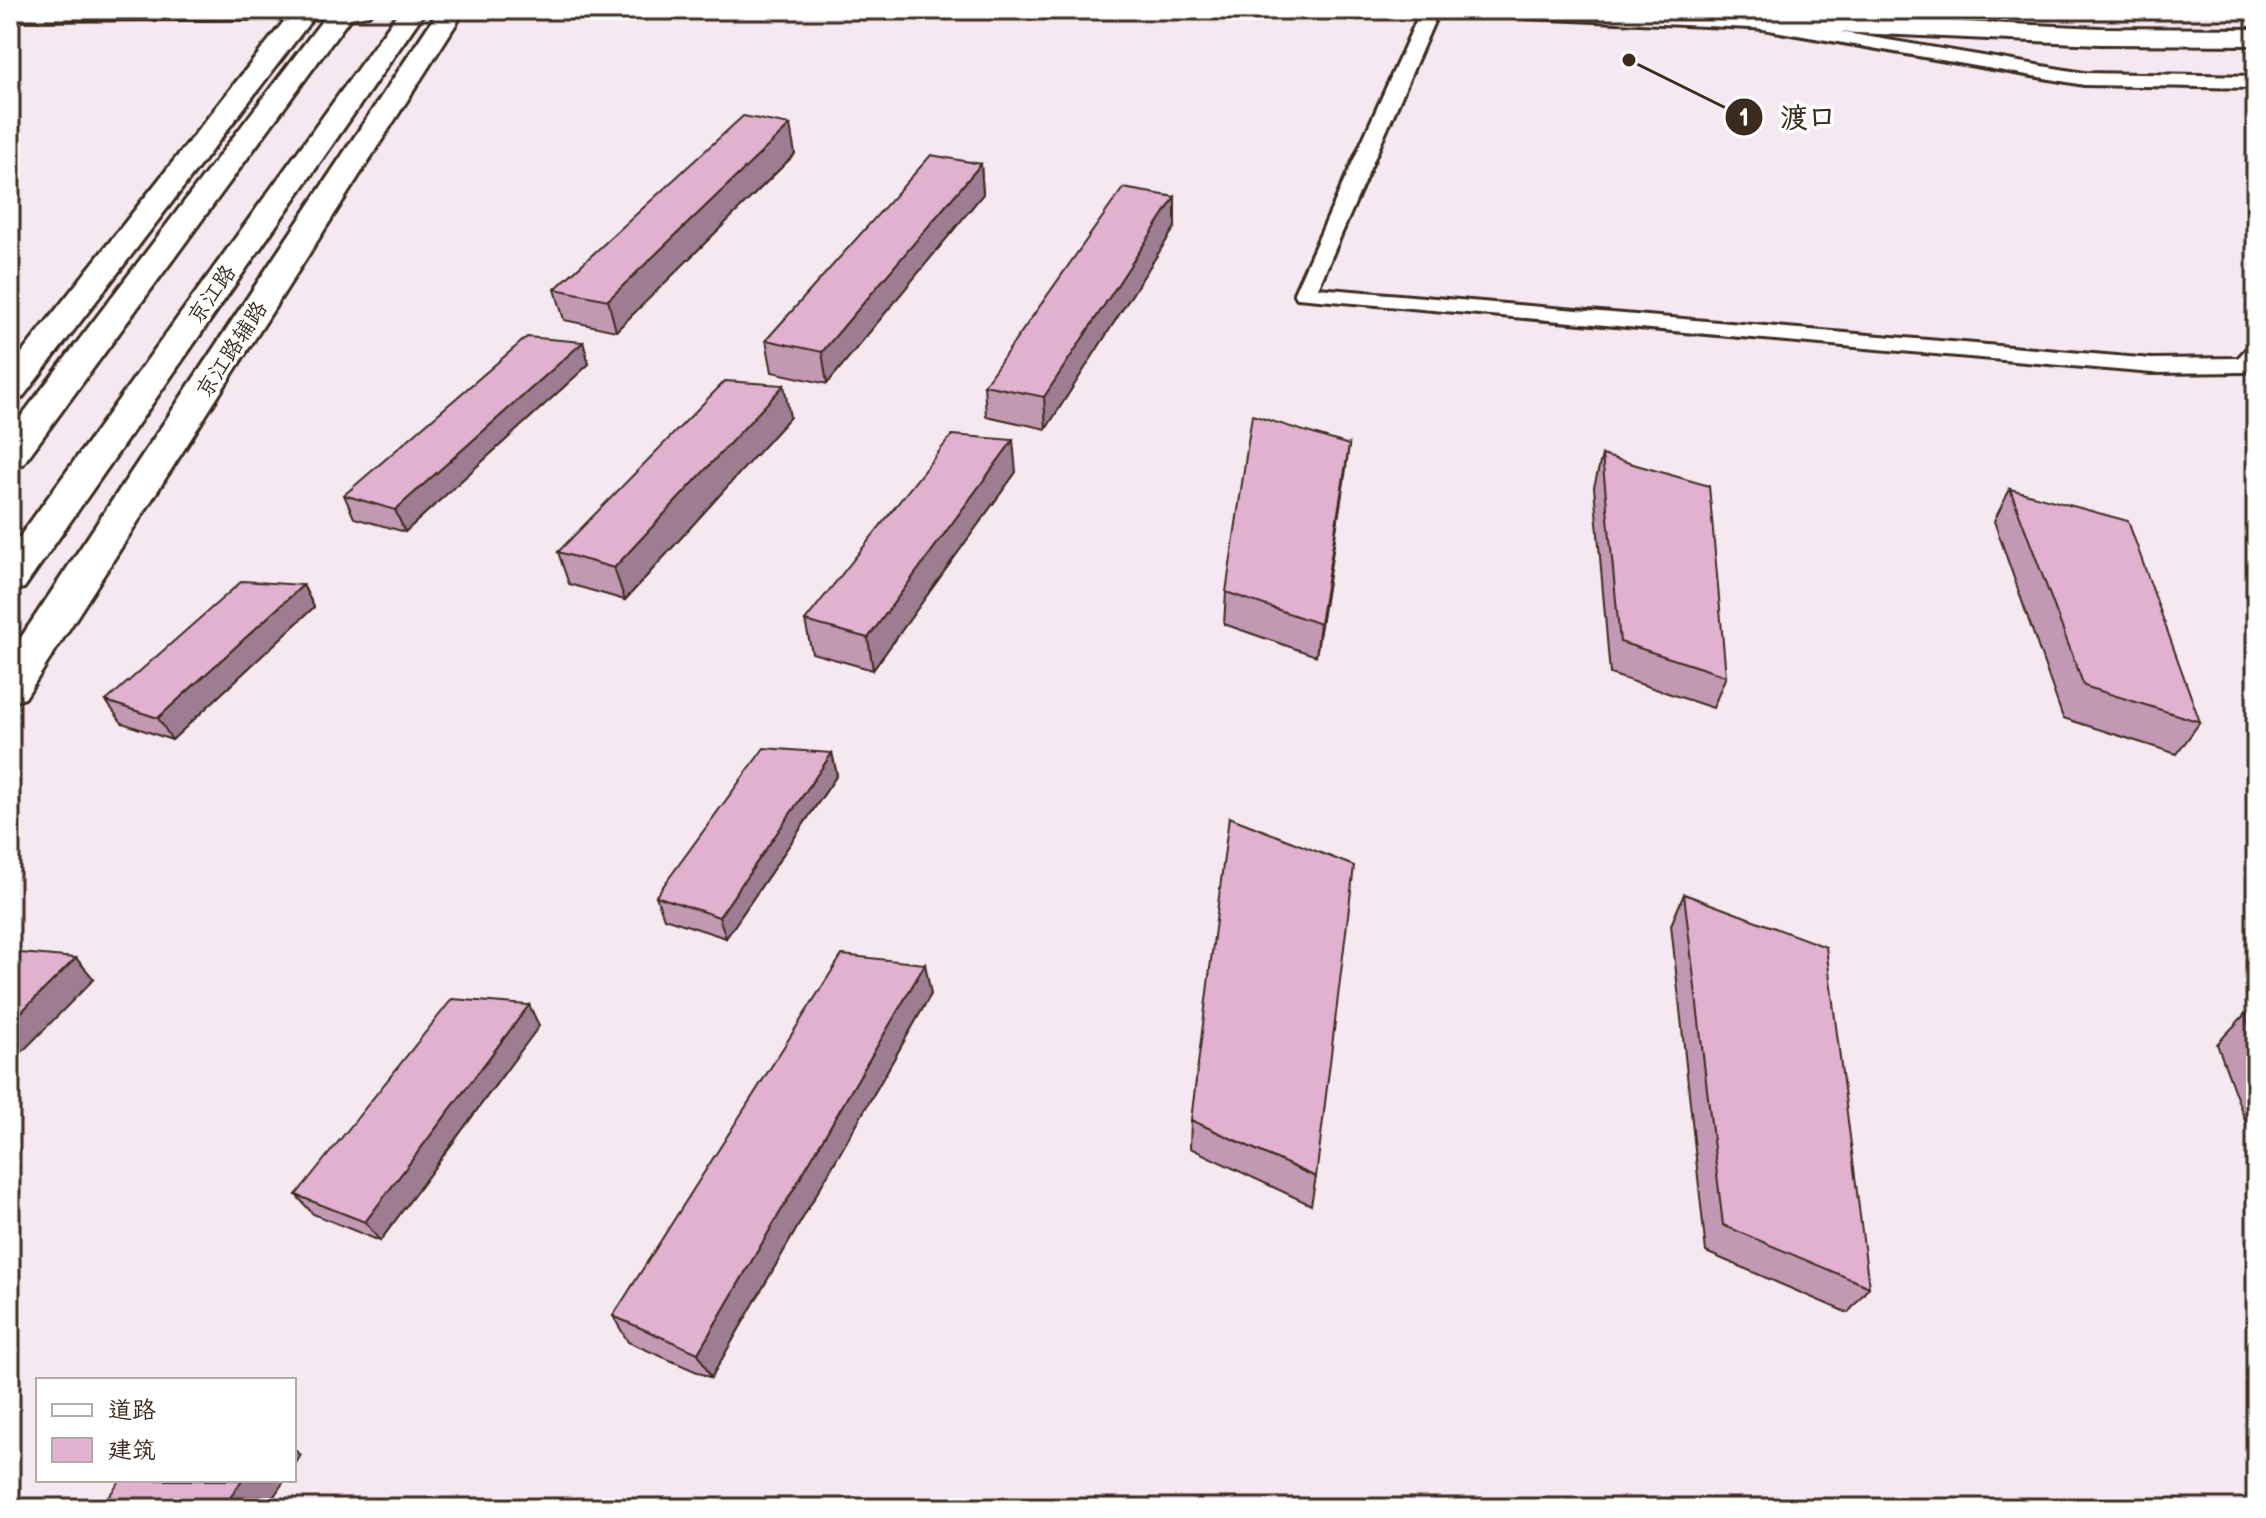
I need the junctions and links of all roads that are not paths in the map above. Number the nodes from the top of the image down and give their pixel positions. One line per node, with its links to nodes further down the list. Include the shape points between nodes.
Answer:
1 (306, 10): 2 (main road); 8 (main road); 13 (main road)
2 (343, 10): 3 (main road); 14 (main road)
3 (360, 10)
4 (413, 10): 15 (main road, 京江路)
5 (452, 10): 16 (main road, 京江路辅路)
6 (1430, 10): 12 (lane, via 1305,293 2152,366 2245,365)
7 (1528, 10): 9 (main road)
8 (10, 12)
9 (1736, 19): 10 (main road, via 2100,36); 11 (lane, via 2084,79)
10 (2256, 37)
11 (2256, 82)
12 (2256, 352)
13 (10, 391)
14 (10, 456)
15 (10, 579)
16 (10, 687)

